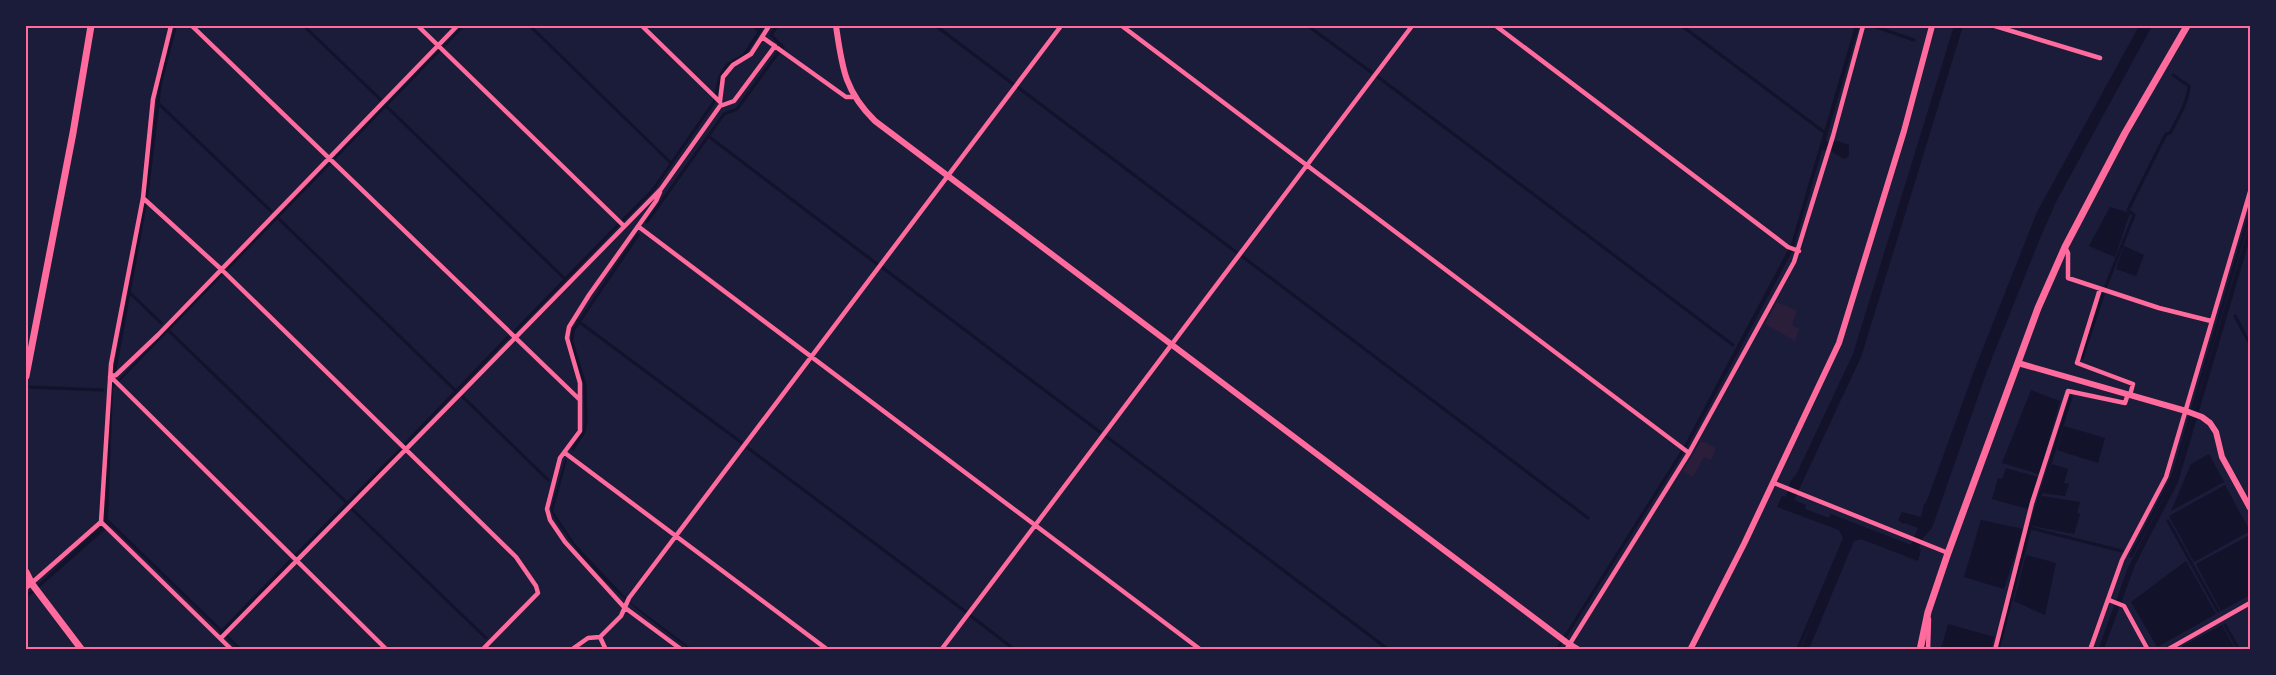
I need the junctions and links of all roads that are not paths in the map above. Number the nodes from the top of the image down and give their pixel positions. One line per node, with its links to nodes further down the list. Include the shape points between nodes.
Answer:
1 (91, 26): 41 (main road)
2 (171, 26): 28 (street, via 153,99)
3 (192, 26): 23 (street)
4 (418, 26): 19 (street)
5 (457, 26): 19 (street)
6 (642, 26): 22 (street)
7 (769, 26): 17 (street)
8 (836, 26): 21 (street, via 845,77)
9 (1061, 26): 25 (street)
10 (1122, 26): 24 (street)
11 (1412, 26): 24 (street)
12 (1496, 26): 33 (street)
13 (1863, 26): 33 (street)
14 (1932, 26): 49 (street, via 1842,335)
15 (1995, 26): 20 (street)
16 (2187, 26): 32 (main road)
17 (762, 37): 18 (street); 22 (street, via 751,54 723,77)
18 (775, 46): 21 (street, via 846,97); 22 (street, via 734,101)
19 (440, 47): 23 (street); 30 (street)
20 (2100, 58)
21 (854, 97): 25 (street, via 874,121)
22 (718, 101): 26 (street)
23 (331, 160): 34 (street); 37 (street)
24 (1308, 165): 38 (street); 47 (street)
25 (948, 176): 38 (street); 39 (street)
26 (662, 189): 30 (street); 31 (street)
27 (2250, 192): 29 (street)
28 (143, 199): 34 (street); 42 (street)
29 (2249, 201): 36 (street)
30 (624, 225): 37 (street)
31 (639, 227): 39 (street); 44 (street, via 567,332 580,383)
32 (2065, 247): 35 (street, via 2068,278); 40 (main road)
33 (1797, 251): 47 (street, via 1732,378)
34 (223, 271): 42 (street); 46 (street)
35 (2100, 289): 36 (street); 43 (street, via 2077,363 2133,384)
36 (2211, 321): 45 (street)
37 (515, 338): 44 (street); 46 (street)
38 (1172, 345): 52 (street); 64 (street)
39 (812, 357): 52 (street); 53 (street)
40 (2018, 363): 43 (street); 54 (main road)
41 (26, 376)
42 (112, 377): 51 (street); 55 (street)
43 (2129, 394): 45 (street); 79 (street, via 2125,403 2068,391 2032,503)
44 (579, 399): 48 (street, via 580,431)
45 (2187, 411): 50 (street, via 2206,419 2216,432 2222,457); 58 (street, via 2166,477 2122,560)
46 (406, 450): 55 (street); 68 (street, via 516,557 536,586 538,593)
47 (1688, 452): 64 (street)
48 (565, 453): 53 (street); 60 (street, via 560,458 547,509 550,520 565,542)
49 (1774, 483): 54 (street); 76 (street)
50 (2250, 508)
51 (102, 523): 57 (street); 62 (street)
52 (1035, 525): 73 (street); 74 (street)
53 (676, 536): 60 (street); 72 (street)
54 (1948, 553): 61 (main road)
55 (297, 562): 62 (street); 67 (street)
56 (26, 572): 57 (main road)
57 (32, 588): 65 (main road)
58 (2109, 600): 80 (street); 81 (street, via 2122,606)
59 (2250, 603): 82 (street)
60 (625, 606): 63 (street, via 621,616); 71 (street)
61 (1928, 612): 77 (main road); 78 (street)
62 (223, 636): 66 (street)
63 (600, 637): 69 (street, via 588,638); 70 (street)
64 (1567, 646): 75 (street)
65 (82, 650)
66 (232, 650)
67 (387, 650)
68 (482, 650)
69 (571, 650)
70 (606, 650)
71 (682, 650)
72 (828, 650)
73 (941, 650)
74 (1201, 650)
75 (1579, 650)
76 (1690, 650)
77 (1920, 650)
78 (1928, 650)
79 (1995, 650)
80 (2090, 650)
81 (2148, 650)
82 (2167, 650)

